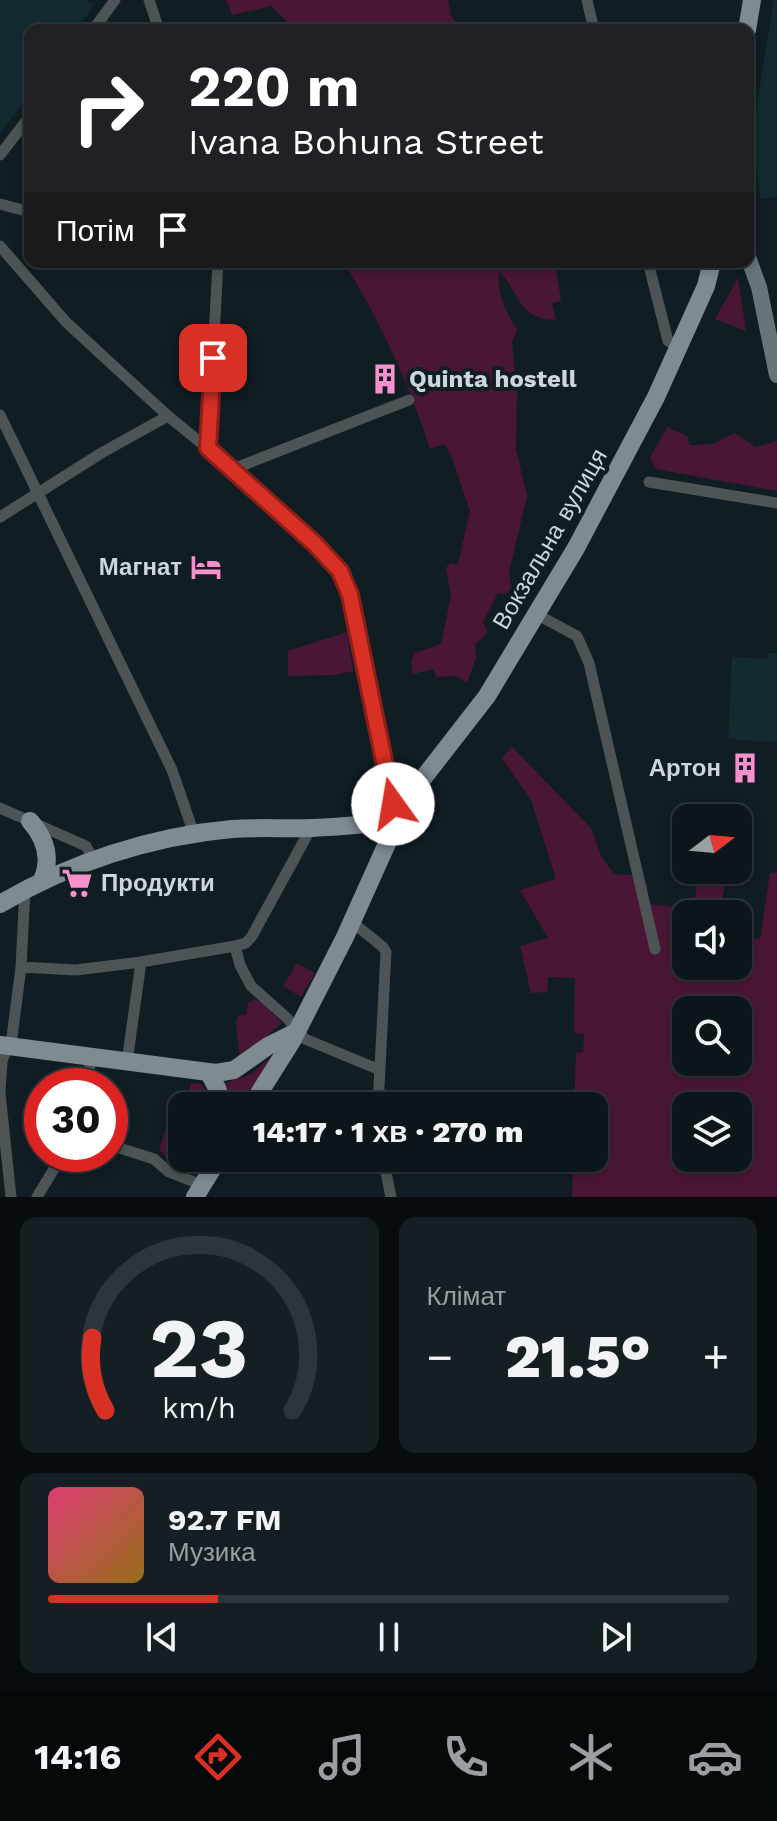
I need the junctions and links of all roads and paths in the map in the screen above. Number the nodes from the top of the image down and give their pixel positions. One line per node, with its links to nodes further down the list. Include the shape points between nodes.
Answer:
1 (115, 0): 5 (street)
2 (149, 0): 6 (street)
3 (587, 0): 7 (street)
4 (752, 0): 8 (main road)
5 (97, 24)
6 (157, 24)
7 (593, 24)
8 (748, 24)
9 (24, 124): 10 (street)
10 (0, 155)
11 (0, 204): 12 (street)
12 (24, 210)
13 (0, 246): 22 (street, via 66,322)
14 (218, 268): 23 (street)
15 (650, 268): 18 (street, via 668,341)
16 (710, 268): 18 (main road, Вокзальна вулиця)
17 (752, 268): 19 (street)
18 (679, 347): 29 (main road, Вокзальна вулиця, via 576,548)
19 (777, 375)
20 (409, 400): 24 (street)
21 (0, 415): 26 (street)
22 (168, 416): 23 (street); 26 (street)
23 (208, 448): 24 (street)
24 (233, 469): 32 (street, via 340,571 350,595)
25 (649, 482): 27 (street)
26 (38, 494): 28 (street); 34 (street, via 172,770)
27 (777, 503)
28 (0, 517)
29 (536, 614): 32 (main road, Вокзальна вулиця, via 487,696 407,799); 40 (street, via 577,636 589,663)
30 (0, 808): 31 (street)
31 (30, 821): 35 (street, via 86,846); 36 (main road, via 40,833 47,863)
32 (398, 821): 33 (main road); 38 (main road, Вокзальна вулиця)
33 (311, 828): 34 (main road); 39 (street, via 252,936)
34 (194, 834): 35 (main road)
35 (94, 861): 36 (main road)
36 (33, 885): 37 (main road); 42 (street)
37 (0, 904)
38 (352, 922): 43 (main road, Вокзальна вулиця); 48 (street, via 386,952)
39 (235, 946): 41 (street); 43 (street, via 251,986)
40 (655, 949)
41 (141, 962): 42 (street, via 76,970); 46 (street)
42 (21, 967): 44 (street, via 12,1037)
43 (296, 1032): 48 (street); 49 (main road, via 234,1070); 51 (main road, Вокзальна вулиця)
44 (4, 1045): 45 (main road); 58 (street, via 0,1093)
45 (92, 1057): 46 (main road); 47 (street)
46 (127, 1062): 49 (main road)
47 (89, 1068)
48 (380, 1070): 52 (street)
49 (209, 1073): 50 (main road)
50 (218, 1092)
51 (260, 1092)
52 (379, 1092)
53 (128, 1151): 57 (street, via 154,1159)
54 (52, 1172): 59 (street)
55 (210, 1172): 57 (main road)
56 (386, 1172): 60 (street)
57 (198, 1191)
58 (11, 1197)
59 (37, 1197)
60 (391, 1197)

